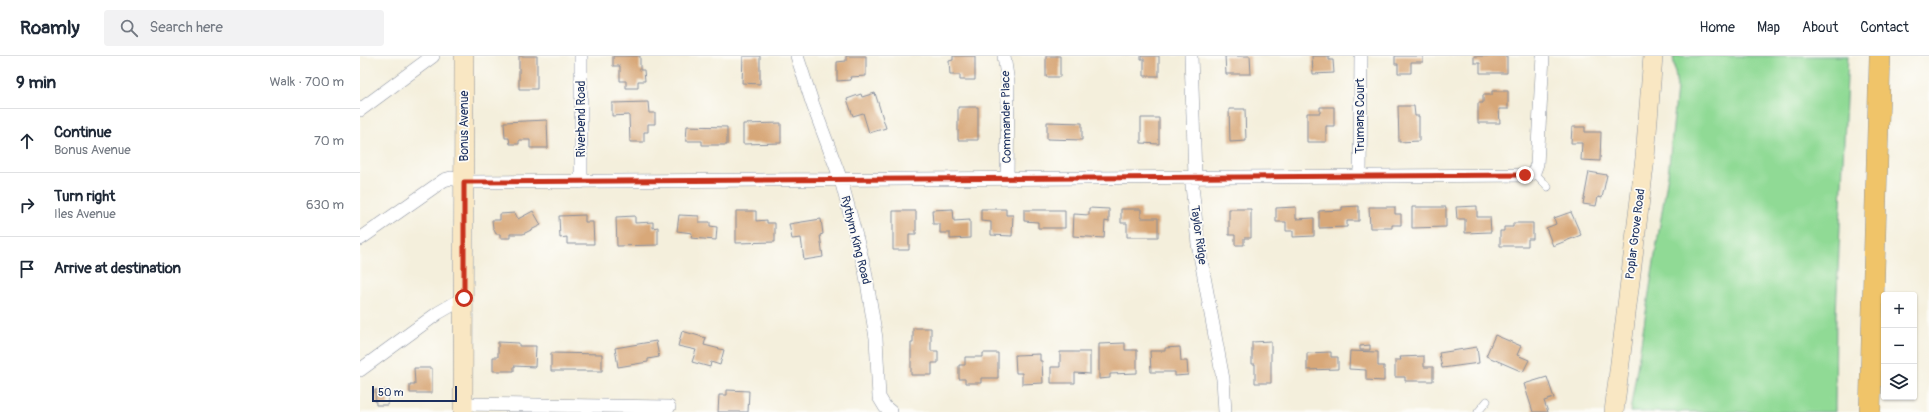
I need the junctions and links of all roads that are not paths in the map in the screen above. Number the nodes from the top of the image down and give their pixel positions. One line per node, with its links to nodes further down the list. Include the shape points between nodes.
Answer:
1 (433, 56): 11 (street)
2 (464, 56): 17 (main road, Bonus Avenue)
3 (581, 56): 18 (street, Riverbend Road)
4 (797, 56): 16 (street, Rythym King Road)
5 (1004, 56): 15 (street, Commander Place, via 1008,83)
6 (1191, 56): 14 (street, Taylor Ridge)
7 (1361, 56): 13 (street, Trumans Court)
8 (1543, 56): 12 (street)
9 (1654, 56): 29 (main road, Poplar Grove Road, via 1645,158)
10 (1880, 56): 30 (main road)
11 (360, 110)
12 (1534, 172): 13 (street, via 1525,175); 19 (lane)
13 (1360, 176): 14 (street)
14 (1195, 177): 15 (street); 27 (street, Taylor Ridge, via 1192,185 1198,244 1223,379)
15 (1007, 179): 16 (street)
16 (841, 180): 18 (street); 26 (street, Rythym King Road, via 865,270 876,338 879,396)
17 (464, 182): 18 (street); 20 (street, via 451,178 444,180); 21 (main road, Bonus Avenue)
18 (581, 182)
19 (1548, 187)
20 (360, 239)
21 (464, 298): 22 (street, via 438,313); 25 (main road, Bonus Avenue)
22 (360, 370)
23 (1487, 401): 28 (lane)
24 (669, 407): 25 (street)
25 (463, 408)
26 (888, 410)
27 (1225, 412)
28 (1478, 412)
29 (1614, 412)
30 (1870, 412)

